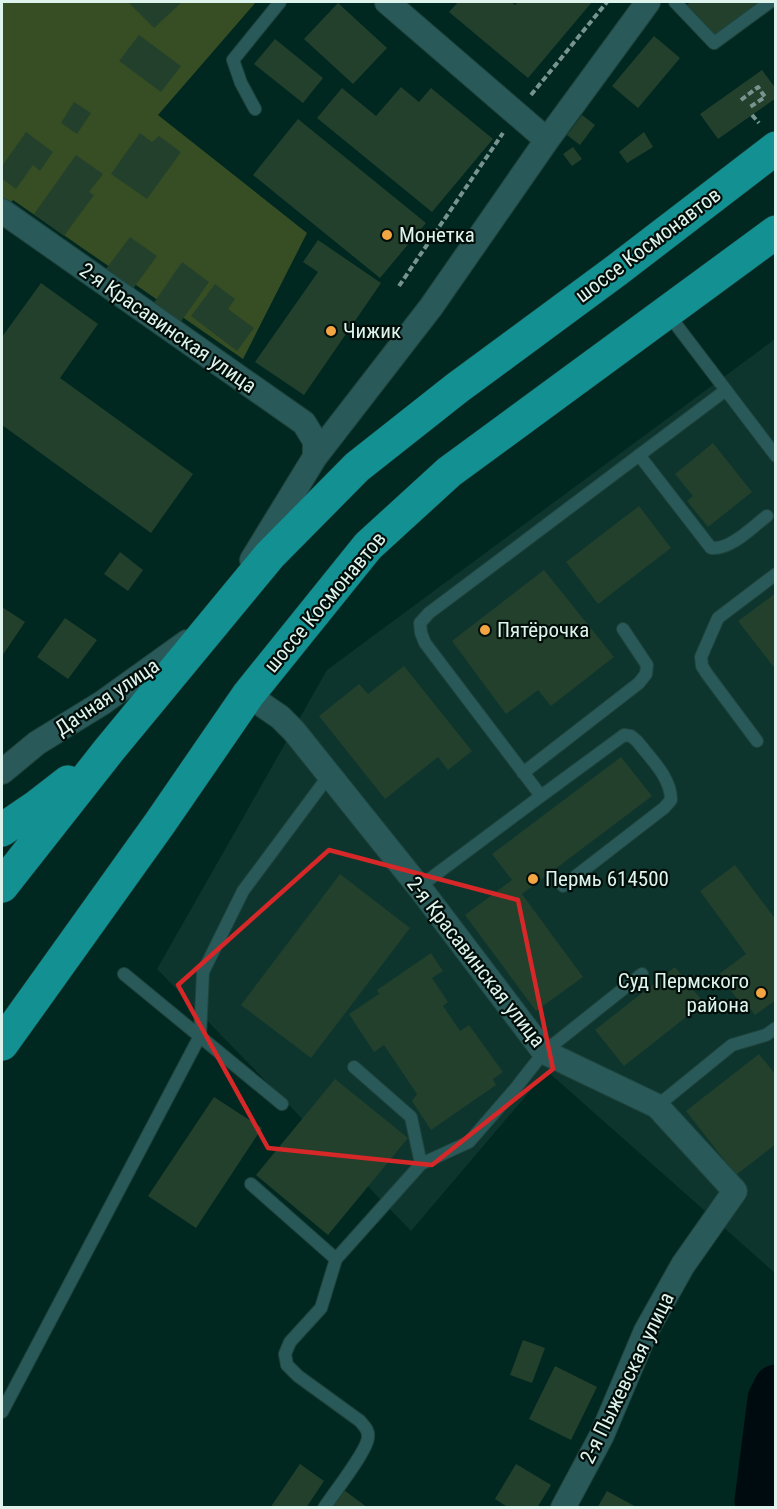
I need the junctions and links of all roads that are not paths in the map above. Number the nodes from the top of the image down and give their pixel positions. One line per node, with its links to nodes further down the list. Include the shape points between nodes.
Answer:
1 (280, 2): 6 (lane, via 233,60)
2 (387, 2): 8 (street)
3 (648, 2): 8 (street)
4 (675, 2): 5 (lane, via 714,43)
5 (770, 2)
6 (255, 109)
7 (767, 136): 18 (main road, шоссе Космонавтов, via 617,270 357,467 270,555)
8 (547, 140): 15 (street, via 431,307)
9 (2, 212): 15 (street, 2-я Красавинская улица, via 304,423 315,441)
10 (776, 232): 11 (main road, шоссе Космонавтов)
11 (667, 313): 12 (lane); 20 (main road, шоссе Космонавтов, via 449,472 398,517 342,576)
12 (726, 390): 13 (lane); 14 (lane)
13 (639, 455): 16 (lane, via 711,548 728,545); 24 (lane, via 420,623 425,642)
14 (776, 456)
15 (315, 458): 18 (street)
16 (767, 516)
17 (776, 574): 21 (lane, via 718,618 701,657 707,674)
18 (213, 623): 22 (main road, шоссе Космонавтов); 23 (street, Дачная улица, via 102,703 37,743)
19 (623, 629): 24 (lane, via 647,664 646,674)
20 (248, 695): 25 (street, 2-я Красавинская улица, via 280,717); 35 (main road, шоссе Космонавтов)
21 (758, 741)
22 (109, 750): 27 (main road); 28 (main road, шоссе Космонавтов)
23 (2, 772)
24 (523, 773): 26 (lane)
25 (330, 774): 30 (street, 2-я Красавинская улица); 34 (lane, via 243,891 203,972)
26 (541, 796): 29 (lane, via 624,735 637,741 671,791 671,800 664,808); 30 (lane)
27 (2, 830)
28 (2, 886)
29 (563, 886)
30 (419, 887): 36 (street, 2-я Красавинская улица)
31 (124, 974): 34 (lane)
32 (642, 974): 36 (lane)
33 (776, 1028): 39 (lane, via 732,1045)
34 (200, 1036): 38 (lane); 44 (lane)
35 (2, 1044)
36 (544, 1052): 39 (street, 2-я Красавинская улица); 40 (lane, via 469,1142)
37 (354, 1067): 40 (lane, via 411,1117)
38 (282, 1104)
39 (657, 1106): 42 (street, 2-я Красавинская улица)
40 (421, 1164): 43 (lane)
41 (251, 1184): 43 (lane)
42 (735, 1191): 46 (street, 2-я Пыжевская улица, via 683,1265 646,1331 602,1435)
43 (336, 1259): 45 (lane, via 321,1308 290,1342 285,1354 287,1365 298,1376 367,1429 369,1439 364,1450)
44 (2, 1412)
45 (324, 1508)
46 (563, 1508)

